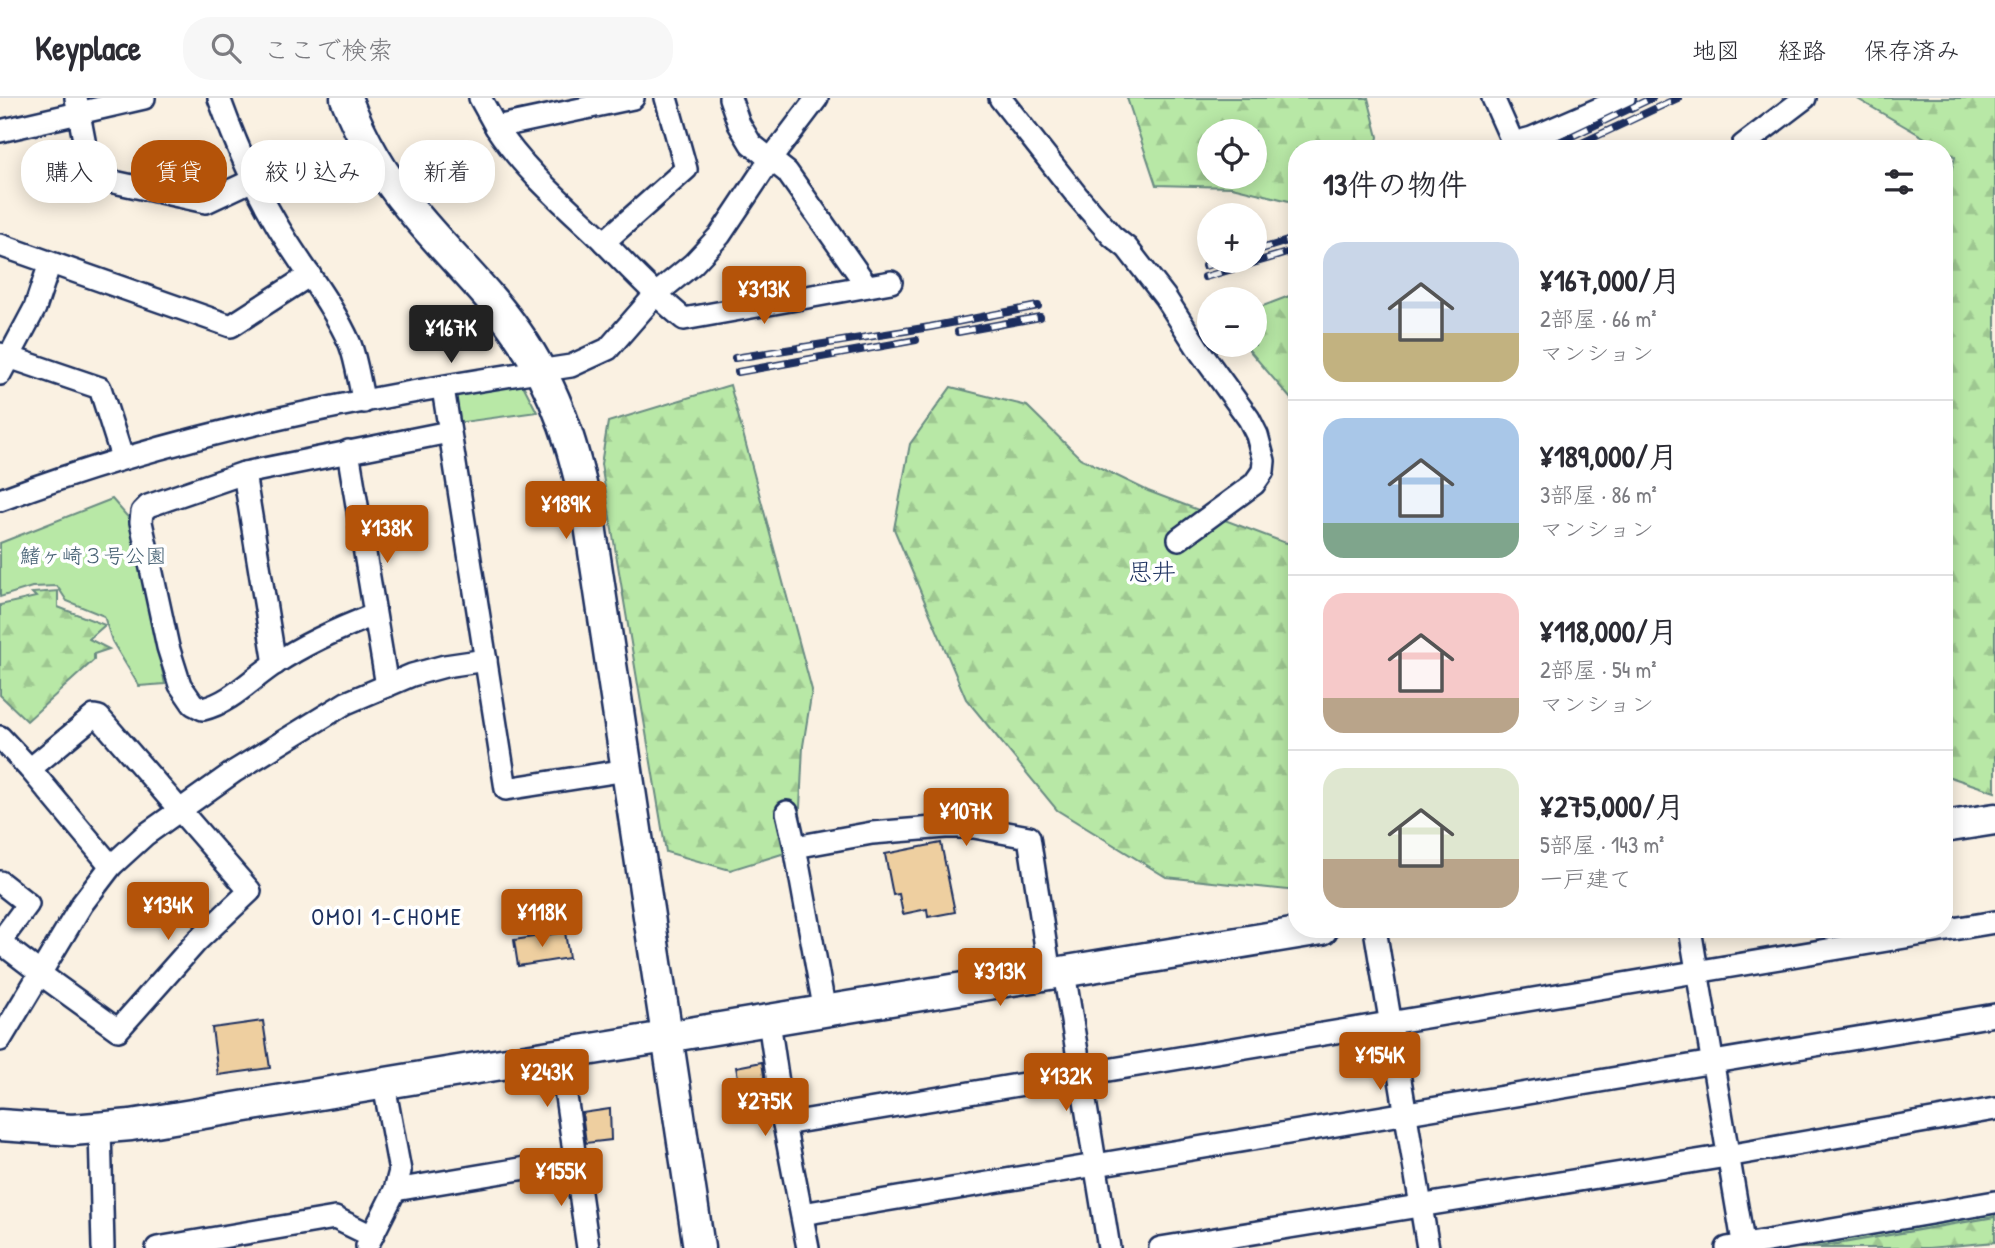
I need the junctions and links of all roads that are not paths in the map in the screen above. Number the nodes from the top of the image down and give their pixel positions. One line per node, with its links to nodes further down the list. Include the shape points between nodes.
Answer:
1 (144, 98): 13 (street)
2 (219, 98): 19 (street)
3 (346, 98): 31 (street, via 381,168 517,333)
4 (480, 98): 14 (street)
5 (633, 98): 14 (street)
6 (666, 98): 23 (street, via 686,169)
7 (730, 98): 20 (street, via 751,144)
8 (817, 98): 20 (street)
9 (999, 98): 39 (street, via 1165,297 1257,436 1264,461 1254,484)
10 (1493, 98): 16 (street)
11 (1624, 98): 17 (street)
12 (1805, 98): 18 (street)
13 (77, 105): 15 (street); 21 (street, via 91,177 205,201)
14 (496, 128): 23 (street, via 517,156)
15 (0, 131)
16 (1512, 140)
17 (1524, 140)
18 (1750, 140)
19 (241, 155)
20 (770, 160): 28 (street, via 787,172); 29 (street, via 720,235)
21 (241, 185)
22 (265, 203): 26 (street)
23 (604, 242): 29 (street)
24 (0, 246): 25 (street)
25 (50, 263): 26 (street, via 231,326); 30 (street, via 35,308)
26 (310, 275): 33 (street, via 351,346)
27 (891, 282): 28 (street)
28 (867, 286): 29 (street, via 684,319)
29 (656, 295): 31 (street, via 608,349 570,366)
30 (3, 362): 36 (street, via 100,388)
31 (540, 371): 32 (street); 46 (street, via 565,421 581,479)
32 (443, 388): 33 (street); 34 (street)
33 (364, 402): 36 (street)
34 (449, 432): 35 (street); 41 (street)
35 (348, 451): 37 (street); 40 (street)
36 (122, 457): 38 (street)
37 (244, 473): 42 (street); 42 (street, via 148,506 141,522 168,648 180,685 193,704 202,709 217,705)
38 (0, 500)
39 (1179, 540)
40 (374, 615): 42 (street, via 343,626); 43 (street)
41 (486, 660): 43 (street, via 445,666); 46 (street, via 506,789)
42 (275, 664)
43 (387, 686): 47 (street, via 304,727)
44 (0, 737): 45 (street)
45 (30, 769): 47 (street, via 94,716 99,717); 52 (street)
46 (628, 770): 68 (street)
47 (180, 810): 52 (street); 60 (street, via 250,891 197,941 118,1030)
48 (787, 811): 51 (street)
49 (1994, 824): 50 (street)
50 (1953, 826)
51 (795, 847): 61 (street, via 872,833 946,827 1029,837); 63 (street)
52 (111, 866): 60 (street)
53 (0, 882): 60 (street, via 28,904 2,939 5,946)
54 (1995, 922): 55 (street)
55 (1953, 929)
56 (1288, 935): 61 (street)
57 (1376, 938): 66 (street)
58 (1691, 938): 62 (street)
59 (1903, 938): 62 (street)
60 (39, 973): 67 (street)
61 (1057, 973): 63 (street); 71 (street)
62 (1697, 974): 66 (street); 70 (street)
63 (825, 1012): 65 (street)
64 (1995, 1015): 70 (street)
65 (769, 1021): 68 (street); 75 (street)
66 (1390, 1023): 71 (street); 74 (street)
67 (3, 1028)
68 (669, 1038): 69 (street); 90 (street)
69 (561, 1055): 72 (street); 79 (street)
70 (1713, 1064): 74 (street); 78 (street)
71 (1081, 1076): 75 (street); 80 (street)
72 (384, 1085): 77 (street); 81 (street, via 400,1171)
73 (1995, 1109): 78 (street)
74 (1405, 1114): 80 (street); 83 (street)
75 (784, 1124): 84 (street)
76 (0, 1125): 77 (street)
77 (100, 1128): 87 (street)
78 (1727, 1156): 83 (street); 86 (street)
79 (574, 1160): 81 (street); 89 (street)
80 (1097, 1165): 84 (street); 92 (street)
81 (395, 1190): 85 (street)
82 (1995, 1202): 86 (street)
83 (1421, 1204): 93 (street); 94 (street)
84 (802, 1214): 91 (street)
85 (369, 1242): 88 (street, via 335,1219)
86 (1738, 1247)
87 (103, 1248)
88 (157, 1248)
89 (589, 1248)
90 (699, 1248)
91 (808, 1248)
92 (1109, 1248)
93 (1160, 1248)
94 (1428, 1248)

